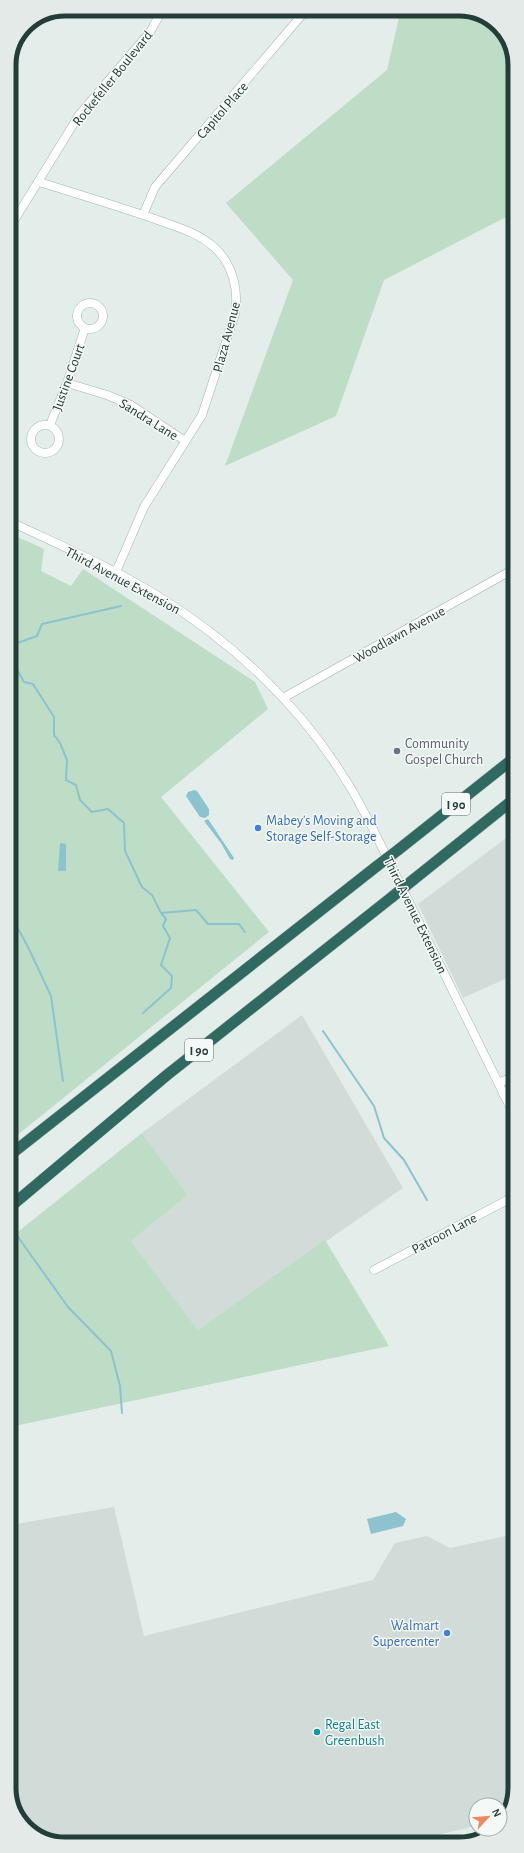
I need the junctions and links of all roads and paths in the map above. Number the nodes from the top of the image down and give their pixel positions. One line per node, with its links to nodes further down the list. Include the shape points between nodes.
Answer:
1 (159, 16): 3 (street, Rockefeller Boulevard, via 150,32 79,115)
2 (301, 16): 4 (street, Capitol Place, via 155,187)
3 (39, 182): 4 (street, Plaza Avenue); 5 (street, Rockefeller Boulevard)
4 (143, 215): 9 (street, Plaza Avenue, via 195,234 206,241 226,262 235,281 237,302 222,357 202,415)
5 (16, 218)
6 (85, 328): 7 (street, Justine Court)
7 (67, 383): 8 (street, Justine Court); 9 (street, Sandra Lane, via 107,394 131,405)
8 (50, 425)
9 (185, 441): 11 (street, Plaza Avenue, via 144,507)
10 (16, 524): 11 (street, Third Avenue Extension)
11 (116, 572): 13 (street, Third Avenue Extension, via 185,613 241,658)
12 (508, 572): 13 (street, Woodlawn Avenue)
13 (283, 698): 17 (street, Third Avenue Extension, via 328,754 369,821)
14 (508, 763): 21 (highway, I 90, bridge)
15 (508, 804): 23 (highway, I 90, bridge, via 162,1080)
16 (508, 1079): 17 (street)
17 (498, 1083): 19 (street, Third Avenue Extension)
18 (508, 1092): 19 (street)
19 (503, 1094): 20 (street, Third Avenue Extension)
20 (508, 1104)
21 (16, 1150)
22 (508, 1200): 24 (street, Patroon Lane)
23 (16, 1202)
24 (374, 1270)

